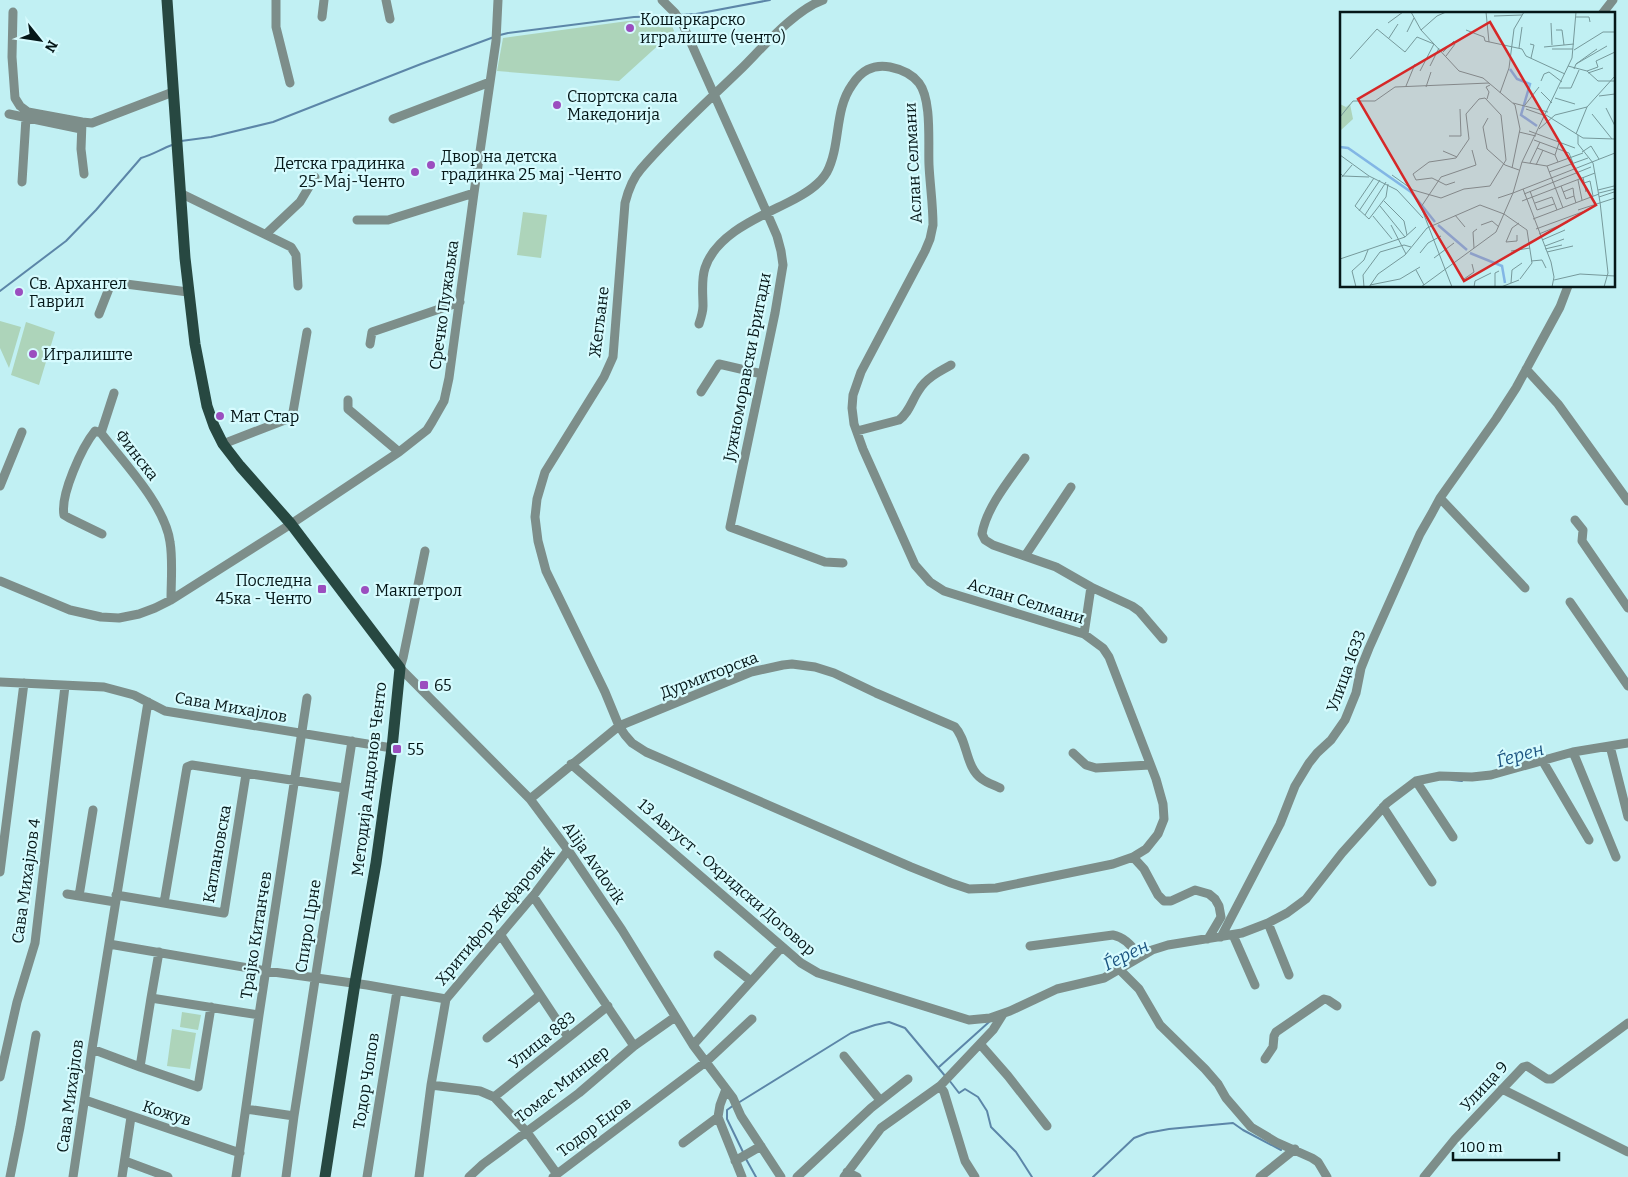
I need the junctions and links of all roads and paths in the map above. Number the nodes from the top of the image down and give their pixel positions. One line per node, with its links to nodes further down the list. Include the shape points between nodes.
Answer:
1 (167, 0): 15 (main road, Методија Андонов Ченто)
2 (276, 0): 14 (street, via 276,27)
3 (324, 0): 11 (street)
4 (386, 0): 12 (street)
5 (498, 0): 13 (street, Сречко Пужаљка)
6 (662, 0): 16 (street, Јужноморавски Бригади, via 682,25)
7 (823, 0): 16 (street, Жегљане, via 786,26)
8 (1613, 0): 10 (street)
9 (13, 12): 18 (street, via 15,98)
10 (1604, 12)
11 (322, 17)
12 (390, 19)
13 (490, 82): 19 (street); 25 (street, Сречко Пужаљка)
14 (290, 83)
15 (173, 92): 20 (street); 24 (main road, Методија Андонов Ченто)
16 (714, 95): 26 (street, Јужноморавски Бригади); 74 (street, Жегљане, via 640,170 628,192 613,357 545,472 537,499 538,541 546,571)
17 (9, 114): 18 (street)
18 (27, 115): 20 (street); 23 (street)
19 (393, 119)
20 (82, 126): 21 (street)
21 (84, 174)
22 (315, 177): 28 (street, via 300,202)
23 (22, 182)
24 (180, 193): 28 (street); 31 (main road, Методија Андонов Ченто)
25 (474, 193): 27 (street, via 388,220); 32 (street, Сречко Пужаљка)
26 (767, 213): 34 (street, via 714,249 705,268); 39 (street, Јужноморавски Бригади, via 777,236 783,265); 43 (street, Аслан Селмани, via 815,187 827,172 842,109 850,87 861,73 873,67 888,66 901,70 920,84 927,108 933,225 925,251 861,372 852,402)
27 (357, 220)
28 (266, 234): 29 (street, via 295,251)
29 (298, 286)
30 (1567, 288): 38 (street, Улица 1633)
31 (188, 292): 33 (street, via 113,283); 46 (main road, Методија Андонов Ченто, via 204,395)
32 (460, 302): 36 (street, via 372,332); 47 (street, Сречко Пужаљка, via 444,401 427,430)
33 (99, 314)
34 (699, 324)
35 (307, 332): 46 (street, via 290,418)
36 (370, 344)
37 (951, 365): 43 (street, via 925,382 899,420)
38 (1526, 369): 51 (street, Улица 1633, via 1496,419); 52 (street, via 1558,404)
39 (762, 374): 40 (street, via 719,364); 58 (street, Јужноморавски Бригади, via 730,527 825,562)
40 (701, 392)
41 (114, 393): 45 (street)
42 (348, 400): 47 (street, via 348,409)
43 (857, 431): 65 (street, Аслан Селмани, via 915,565 930,582 952,594)
44 (22, 432): 49 (street)
45 (101, 433): 55 (street, Финска, via 95,431 85,447 67,488 63,511 69,518); 62 (street, Финска, via 158,506 166,525 170,543)
46 (223, 444): 54 (main road, Методија Андонов Ченто)
47 (398, 452): 54 (street, Сречко Пужаљка)
48 (1025, 458): 57 (street, via 995,504 982,534 987,543)
49 (0, 486)
50 (1071, 487): 57 (street)
51 (1440, 498): 61 (street); 109 (street, Улица 1633, via 1420,534 1369,648 1348,716 1309,763 1295,786 1280,824)
52 (1628, 501)
53 (1575, 520): 64 (street, via 1583,530 1582,541)
54 (291, 524): 62 (street); 67 (main road, Методија Андонов Ченто)
55 (102, 534)
56 (425, 551): 67 (street)
57 (1024, 556): 60 (street, via 1056,566)
58 (843, 563)
59 (0, 581): 62 (street, via 70,610 101,617 139,614)
60 (1090, 587): 65 (street); 66 (street, via 1132,606)
61 (1525, 588)
62 (171, 600)
63 (1570, 602): 71 (street)
64 (1628, 608)
65 (1084, 634): 84 (street, Аслан Селмани, via 1103,648 1109,657)
66 (1163, 639)
67 (400, 668): 79 (main road, Методија Андонов Ченто); 90 (street, Alija Avdovik)
68 (0, 682): 69 (street)
69 (24, 683): 70 (street); 99 (street)
70 (65, 686): 73 (street, via 104,687); 147 (street, Сава Михајлов 4, via 35,943 17,1002)
71 (1628, 686)
72 (307, 698): 75 (street, Трајко Китанчев)
73 (148, 702): 75 (street, Сава Михајлов, via 165,711); 104 (street, Сава Михајлов)
74 (619, 726): 83 (street, Дурмиторска); 89 (street, Дурмиторска, via 751,672 792,664 815,667 955,727 974,771 981,779); 98 (street, Аслан Селмани, via 632,743 646,752 911,867 969,888 996,888)
75 (302, 734): 76 (street, Сава Михајлов); 86 (street, Трајко Китанчев)
76 (352, 741): 79 (street, Сава Михајлов); 88 (street, Спиро Црне)
77 (1628, 743): 78 (street, 13 Август - Охридски Договор)
78 (1610, 746): 80 (street, 13 Август - Охридски Договор); 93 (street)
79 (392, 748): 122 (main road, Методија Андонов Ченто)
80 (1574, 752): 82 (street, 13 Август - Охридски Договор); 97 (street)
81 (1073, 753): 84 (street, via 1086,765 1096,768)
82 (1542, 760): 87 (street, 13 Август - Охридски Договор, via 1491,775 1440,776); 95 (street)
83 (572, 764): 90 (street, Дурмиторска); 113 (street, 13 Август - Охридски Договор)
84 (1150, 765): 98 (street, Аслан Селмани, via 1163,804 1164,819 1158,834 1146,849)
85 (246, 774): 86 (street); 105 (street, via 192,764 187,767); 105 (street, Катлановска, via 224,913)
86 (294, 780): 88 (street); 118 (street, Трајко Китанчев)
87 (1416, 781): 91 (street, 13 Август - Охридски Договор); 94 (street)
88 (344, 788): 120 (street, Спиро Црне)
89 (1000, 788)
90 (530, 799): 96 (street, Alija Avdovik)
91 (1383, 807): 100 (street); 106 (street, 13 Август - Охридски Договор, via 1306,899)
92 (93, 810): 102 (street)
93 (1628, 817)
94 (1453, 838)
95 (1589, 840)
96 (568, 850): 103 (street, Хритифор Жефаровиќ); 133 (street, Alija Avdovik, via 622,930)
97 (1616, 856)
98 (1133, 858): 110 (street, via 1164,901 1195,890 1215,899 1221,917)
99 (0, 872)
100 (1432, 882)
101 (67, 894): 102 (street)
102 (79, 896): 104 (street)
103 (533, 896): 107 (street, Хритифор Жефаровиќ); 128 (street)
104 (116, 898): 105 (street, Катлановска); 111 (street, Сава Михајлов)
105 (164, 903)
106 (1268, 923): 108 (street, 13 Август - Охридски Договор); 119 (street)
107 (500, 934): 125 (street); 127 (street, Хритифор Жефаровиќ)
108 (1233, 935): 109 (street, 13 Август - Охридски Договор); 123 (street)
109 (1221, 937): 110 (street, 13 Август - Охридски Договор)
110 (1208, 939): 116 (street, 13 Август - Охридски Договор, via 1168,945)
111 (109, 944): 114 (street, Хритифор Жефаровиќ); 142 (street, Сава Михајлов)
112 (1030, 946): 116 (street, via 1113,935 1126,941)
113 (782, 947): 121 (street); 131 (street, 13 Август - Охридски Договор, via 818,973 969,1020)
114 (159, 952): 118 (street, Хритифор Жефаровиќ); 126 (street)
115 (718, 955): 121 (street)
116 (1140, 956): 117 (street, 13 Август - Охридски Договор)
117 (1119, 969): 131 (street, 13 Август - Охридски Договор, via 1098,980 1058,990); 164 (street, via 1139,988 1160,1025 1205,1069 1240,1116 1251,1127)
118 (266, 971): 120 (street, Хритифор Жефаровиќ); 132 (street, Трајко Китанчев)
119 (1289, 975)
120 (315, 978): 122 (street, Хритифор Жефаровиќ); 157 (street, Спиро Црне)
121 (751, 981): 140 (street)
122 (355, 983): 124 (street, Хритифор Жефаровиќ); 177 (main road, Методија Андонов Ченто)
123 (1254, 985)
124 (397, 990): 127 (street, Хритифор Жефаровиќ); 178 (street, Тодор Чопов)
125 (540, 995): 137 (street); 138 (street)
126 (151, 998): 130 (street); 146 (street)
127 (446, 999): 150 (street)
128 (608, 1006): 137 (street, Улица 883); 141 (street)
129 (1337, 1006): 144 (street, via 1324,999 1276,1032 1273,1047)
130 (211, 1007): 132 (street); 146 (street, via 198,1088)
131 (1003, 1014): 139 (street)
132 (259, 1015): 156 (street, Трајко Китанчев)
133 (674, 1017): 140 (street, Alija Avdovik); 141 (street, Томас Минцер)
134 (752, 1019): 145 (street, Тодор Еџов)
135 (1628, 1023): 152 (street, Улица 9, via 1552,1079 1527,1066)
136 (36, 1035): 171 (street)
137 (568, 1037): 153 (street, Улица 883)
138 (486, 1038)
139 (980, 1044): 149 (street); 160 (street)
140 (693, 1045): 145 (street, Alija Avdovik)
141 (634, 1046): 161 (street, Томас Минцер, via 579,1093)
142 (92, 1049): 146 (street); 154 (street, Сава Михајлов)
143 (844, 1056): 155 (street)
144 (1264, 1059)
145 (707, 1062): 151 (street, Alija Avdovik); 170 (street, Тодор Еџов)
146 (140, 1067)
147 (0, 1077)
148 (908, 1079): 155 (street)
149 (942, 1084): 169 (street, via 881,1128); 185 (street, via 966,1161)
150 (431, 1085): 153 (street, via 480,1091); 179 (street)
151 (726, 1089): 159 (street); 163 (street, Alija Avdovik)
152 (1502, 1089): 165 (street); 188 (street, Улица 9)
153 (494, 1096): 161 (street, Тодор Еџов)
154 (85, 1100): 158 (street, Кожув); 172 (street, Сава Михајлов)
155 (880, 1100): 183 (street)
156 (246, 1108): 157 (street); 166 (street, Трајко Китанчев)
157 (294, 1116): 176 (street, Спиро Црне)
158 (131, 1117): 166 (street, Кожув); 168 (street)
159 (718, 1117): 162 (street); 167 (street)
160 (1047, 1126)
161 (526, 1131): 170 (street, Тодор Еџов); 180 (street, Томас Минцер)
162 (683, 1143)
163 (761, 1146): 167 (street); 182 (street)
164 (1295, 1149): 186 (street); 187 (street, via 1318,1162)
165 (1628, 1152)
166 (240, 1153): 175 (street, Трајко Китанчев)
167 (737, 1160): 181 (street)
168 (125, 1161): 173 (street); 174 (street)
169 (846, 1174): 184 (street)
170 (555, 1175)
171 (10, 1177)
172 (73, 1177)
173 (122, 1177)
174 (168, 1177)
175 (236, 1177)
176 (286, 1177)
177 (325, 1177)
178 (367, 1177)
179 (419, 1177)
180 (469, 1177)
181 (742, 1177)
182 (781, 1177)
183 (796, 1177)
184 (857, 1177)
185 (975, 1177)
186 (1260, 1177)
187 (1327, 1177)
188 (1424, 1177)

